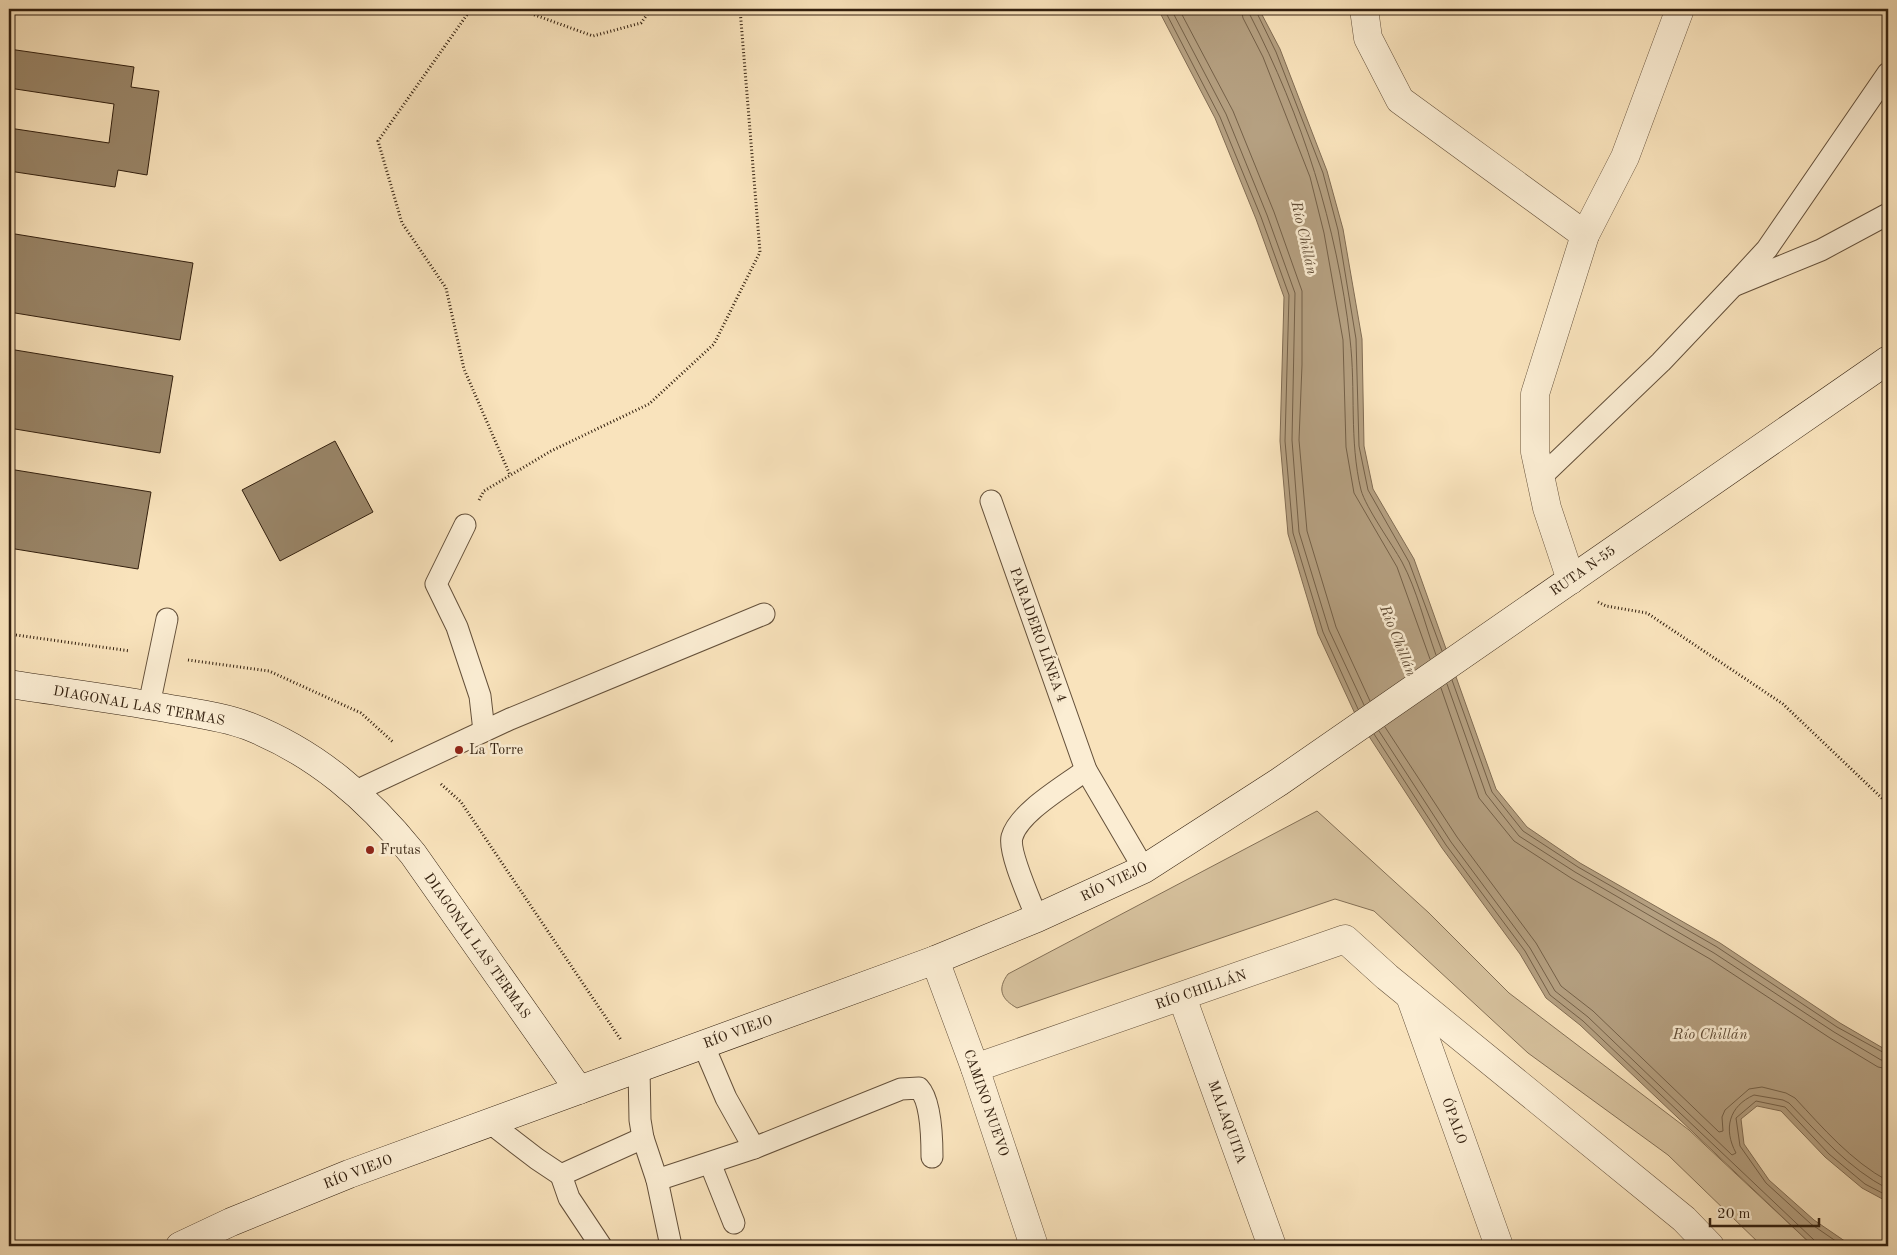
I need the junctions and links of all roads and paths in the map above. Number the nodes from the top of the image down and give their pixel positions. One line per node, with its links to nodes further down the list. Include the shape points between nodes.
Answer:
1 (471, 9): 12 (path, via 378,142 402,224 446,288 464,370)
2 (507, 9): 3 (path, via 521,10 593,36 641,23)
3 (651, 9)
4 (740, 9): 12 (path, via 760,252 714,344 649,404 551,450)
5 (1364, 9): 9 (main road, via 1368,38 1400,100)
6 (1680, 9): 9 (main road, via 1625,157)
7 (1888, 73): 10 (lane, via 1767,249)
8 (1888, 214): 10 (lane, via 1820,250)
9 (1586, 235): 13 (main road, via 1535,394 1535,452)
10 (1733, 286): 13 (lane, via 1661,362)
11 (1888, 360): 16 (main road, RUTA N-55)
12 (510, 475): 15 (path, via 484,491)
13 (1540, 477): 16 (main road)
14 (991, 501): 22 (lane, PARADERO LÍNEA 4)
15 (466, 525): 21 (lane, via 436,584 457,627 480,696)
16 (1571, 580): 23 (main road, RUTA N-55); 25 (path, via 1580,591 1606,606 1647,613 1783,704)
17 (764, 614): 21 (lane)
18 (167, 619): 20 (lane)
19 (9, 684): 20 (main road, DIAGONAL LAS TERMAS)
20 (149, 705): 24 (main road, DIAGONAL LAS TERMAS, via 246,725 322,765)
21 (484, 731): 24 (lane)
22 (1086, 770): 26 (lane, PARADERO LÍNEA 4); 27 (lane, via 1020,820 1011,838 1016,864)
23 (1279, 782): 26 (main road, RÍO VIEJO)
24 (356, 791): 34 (main road, DIAGONAL LAS TERMAS, via 387,821 413,854)
25 (1888, 804)
26 (1144, 869): 27 (main road, RÍO VIEJO)
27 (1037, 918): 28 (main road, RÍO VIEJO)
28 (935, 960): 31 (main road, RÍO VIEJO); 33 (main road, CAMINO NUEVO)
29 (1410, 995): 30 (main road, RÍO CHILLÁN, via 1345,939); 48 (main road, ÓPALO); 49 (main road, RÍO CHILLÁN, via 1684,1219)
30 (1182, 997): 33 (main road, RÍO CHILLÁN); 47 (main road, MALAQUITA)
31 (703, 1044): 32 (main road, RÍO VIEJO); 37 (lane, via 726,1098)
32 (639, 1068): 34 (main road, RÍO VIEJO); 36 (lane)
33 (974, 1068): 46 (main road, CAMINO NUEVO)
34 (578, 1090): 35 (main road, RÍO VIEJO)
35 (490, 1122): 40 (lane); 43 (main road, RÍO VIEJO, via 349,1174)
36 (643, 1138): 40 (lane); 41 (lane)
37 (754, 1148): 38 (lane, via 900,1089 919,1088 926,1096); 39 (lane)
38 (932, 1157)
39 (710, 1163): 41 (lane); 42 (lane)
40 (561, 1174): 44 (lane, via 569,1198)
41 (657, 1180): 45 (lane)
42 (734, 1223)
43 (180, 1246)
44 (602, 1246)
45 (671, 1246)
46 (1034, 1246)
47 (1272, 1246)
48 (1499, 1246)
49 (1710, 1246)

